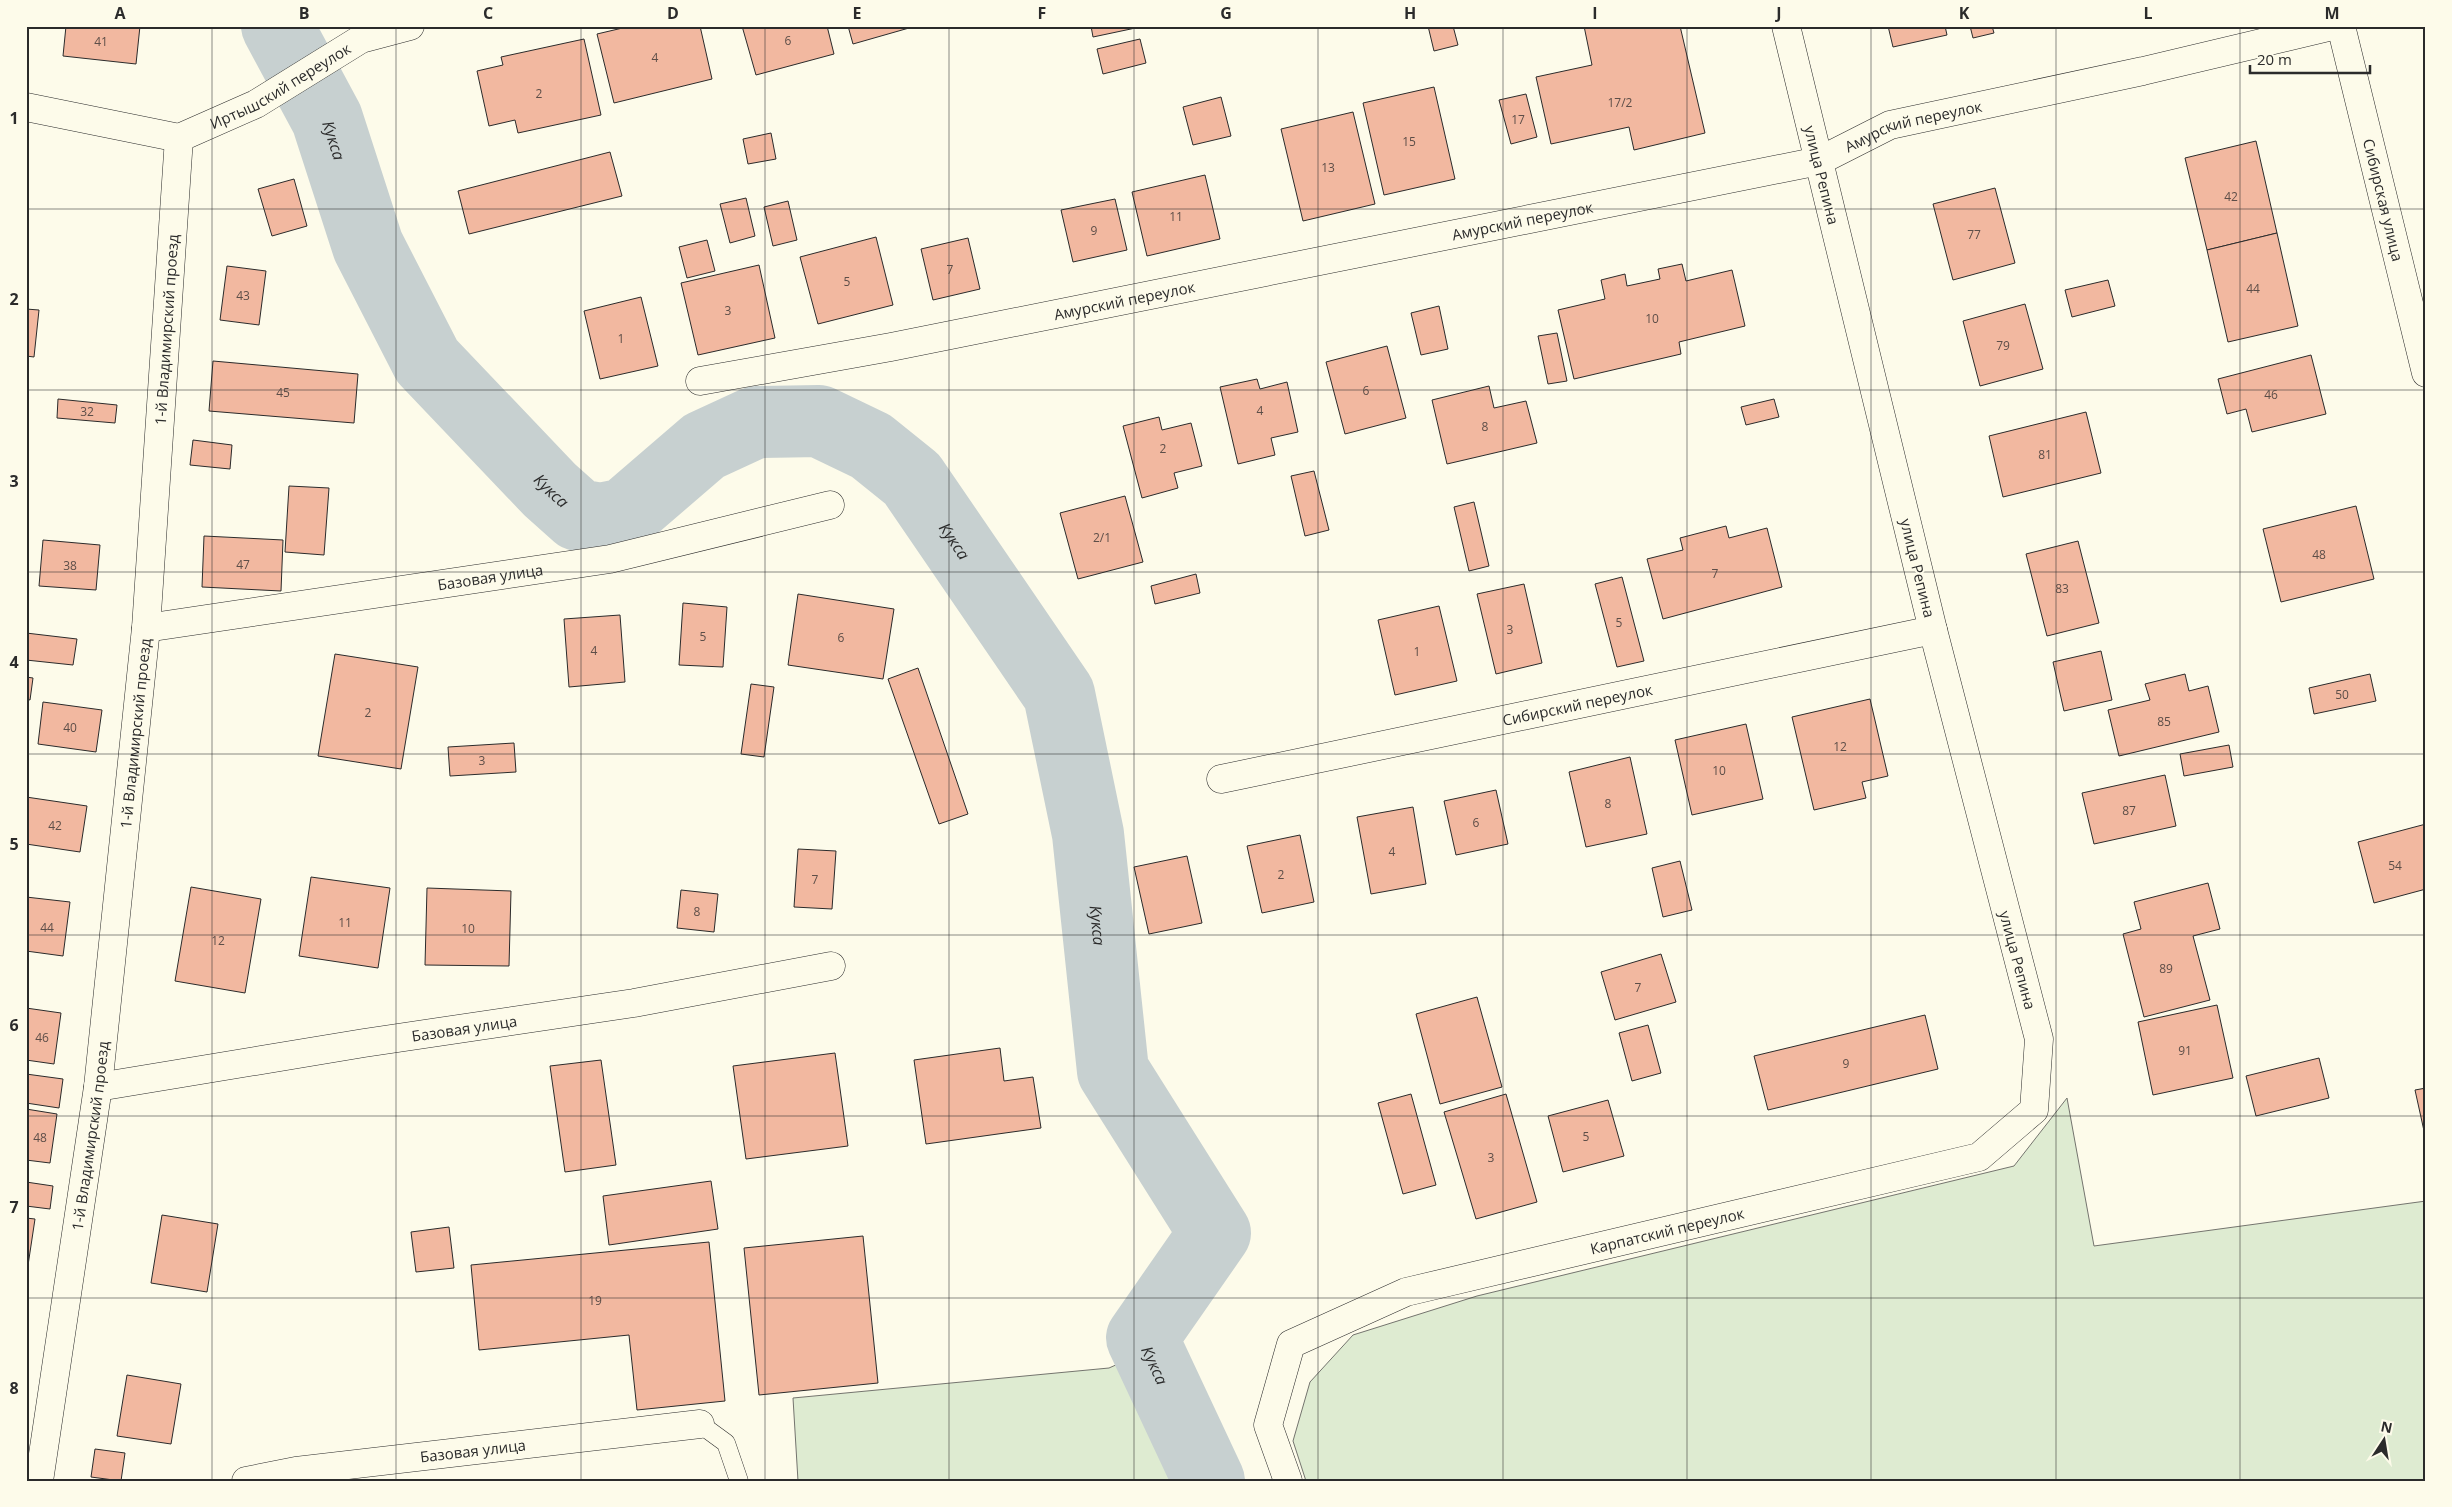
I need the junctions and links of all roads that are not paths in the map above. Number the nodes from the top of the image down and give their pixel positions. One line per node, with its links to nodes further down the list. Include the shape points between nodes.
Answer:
1 (410, 26): 6 (street, Иртышский переулок, via 361,39 256,104)
2 (1786, 26): 7 (street, улица Репина)
3 (2333, 26): 7 (street, Амурский переулок, via 1890,125)
4 (2341, 26): 8 (street, Сибирская улица)
5 (26, 107): 6 (street)
6 (179, 138): 11 (street, 1-й Владимирский проезд)
7 (1819, 161): 9 (street, Амурский переулок, via 891,347); 12 (street, улица Репина)
8 (2426, 373)
9 (700, 381)
10 (830, 505): 11 (street, Базовая улица, via 610,558)
11 (146, 628): 15 (street, 1-й Владимирский проезд)
12 (1933, 630): 13 (street, Сибирский переулок); 16 (street, улица Репина, via 2039,1039)
13 (1221, 779)
14 (831, 966): 15 (street, Базовая улица, via 634,1004)
15 (98, 1086): 18 (street, 1-й Владимирский проезд)
16 (2034, 1110): 21 (street, Карпатский переулок, via 1979,1157 1406,1292 1291,1344 1268,1425)
17 (700, 1424): 19 (street, Базовая улица, via 306,1470); 20 (lane, via 726,1442)
18 (39, 1481)
19 (246, 1481)
20 (739, 1481)
21 (1288, 1481)

